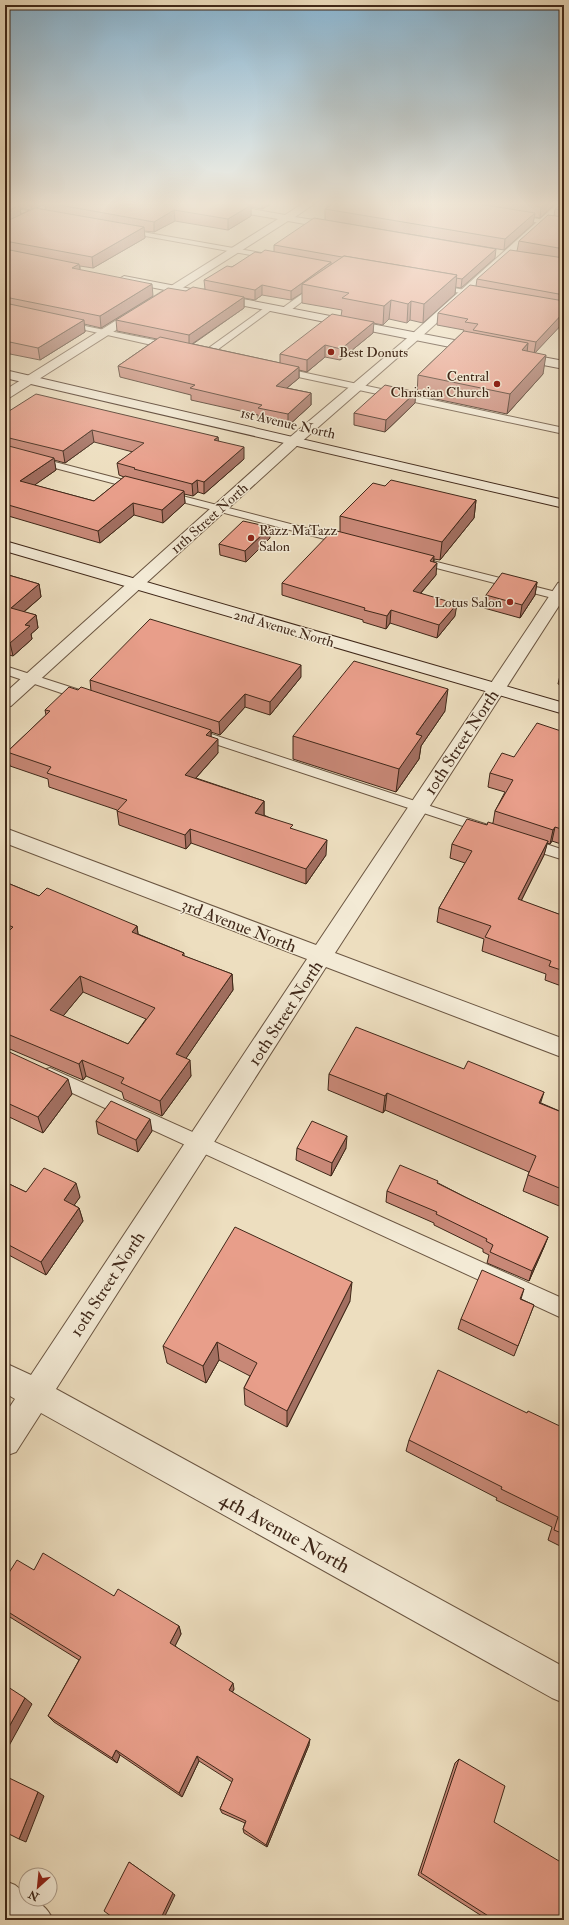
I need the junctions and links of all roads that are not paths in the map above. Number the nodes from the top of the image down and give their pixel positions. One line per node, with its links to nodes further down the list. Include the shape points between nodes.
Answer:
1 (165, 294): 10 (street)
2 (198, 294): 7 (street)
3 (308, 294): 8 (lane)
4 (463, 294): 11 (street, 11th Street North)
5 (476, 294): 6 (lane)
6 (488, 296)
7 (270, 308): 8 (street); 15 (lane, via 202,353)
8 (284, 311): 11 (street)
9 (51, 320): 10 (lane)
10 (105, 332): 12 (lane); 19 (street)
11 (416, 336): 13 (street); 20 (street, 11th Street North)
12 (184, 349)
13 (490, 351)
14 (505, 354): 16 (street)
15 (220, 357)
16 (564, 365)
17 (271, 368): 20 (lane)
18 (5, 374): 19 (street, 1st Avenue North)
19 (30, 380): 21 (street); 23 (street, 1st Avenue North)
20 (358, 387): 22 (lane); 23 (street, 11th Street North)
21 (5, 395)
22 (564, 430)
23 (294, 441): 25 (street, 1st Avenue North); 26 (street, 11th Street North)
24 (5, 452): 26 (lane)
25 (564, 504)
26 (220, 509): 28 (lane); 30 (street, 11th Street North)
27 (5, 546): 30 (street, 2nd Avenue North)
28 (362, 546)
29 (407, 557): 31 (lane)
30 (136, 585): 33 (street, 11th Street North); 34 (street, 2nd Avenue North)
31 (562, 593): 34 (street, 10th Street North)
32 (5, 670): 33 (lane)
33 (32, 678): 35 (lane); 36 (street, 11th Street North)
34 (495, 689): 37 (street, 2nd Avenue North); 39 (street, 10th Street North)
35 (99, 700)
36 (5, 702)
37 (564, 709)
38 (181, 728): 39 (lane)
39 (419, 806): 40 (lane); 44 (street, 10th Street North)
40 (499, 833)
41 (5, 835): 44 (street, 3rd Avenue North)
42 (513, 838): 43 (lane)
43 (564, 855)
44 (322, 957): 45 (street, 3rd Avenue North); 47 (street, 10th Street North)
45 (564, 1049)
46 (34, 1067): 47 (lane)
47 (200, 1143): 48 (lane); 50 (street, 10th Street North)
48 (564, 1309)
49 (5, 1377): 50 (street, 4th Avenue North)
50 (35, 1394): 51 (street, 10th Street North); 52 (street, 4th Avenue North)
51 (5, 1441)
52 (564, 1686)
53 (5, 1895): 54 (lane)
54 (39, 1920)

